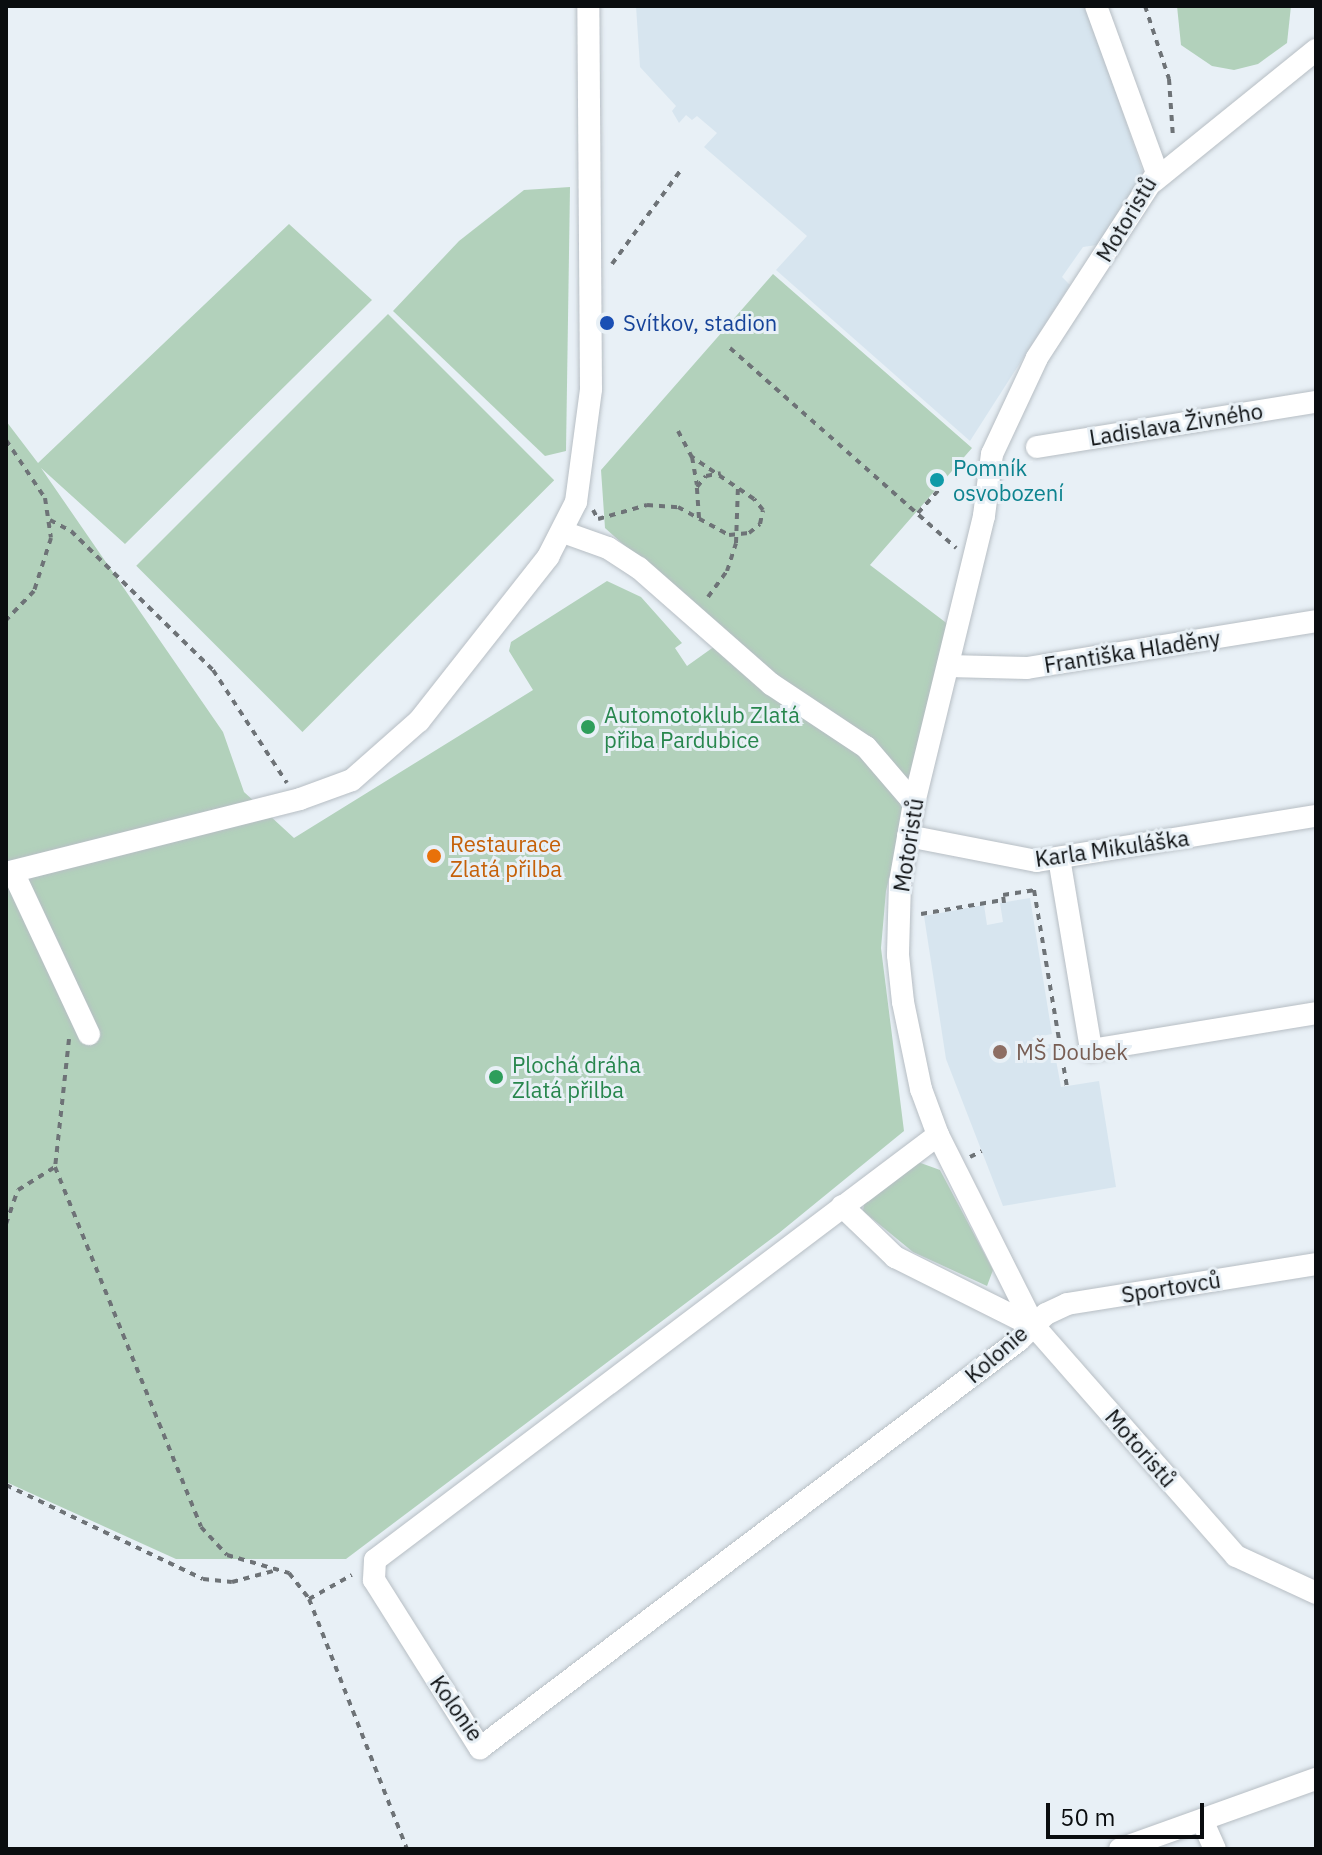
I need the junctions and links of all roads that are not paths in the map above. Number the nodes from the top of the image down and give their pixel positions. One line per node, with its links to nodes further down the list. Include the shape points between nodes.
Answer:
1 (588, 6): 7 (street, via 591,389 584,463)
2 (1096, 6): 4 (street, Motoristů)
3 (1316, 50): 4 (street)
4 (1160, 178): 9 (street, Motoristů, via 1031,370 992,454 974,563)
5 (1316, 402): 6 (street, Ladislava Živného)
6 (1037, 447)
7 (563, 532): 10 (street, via 608,548 639,568 771,684 866,747); 14 (street, via 527,587 419,721 352,780 300,799)
8 (1316, 621): 9 (street, Františka Hladěny, via 1027,668)
9 (948, 666): 10 (street, Motoristů)
10 (914, 803): 12 (street, Motoristů)
11 (1316, 816): 13 (street, Karla Mikuláška)
12 (908, 836): 13 (street, Karla Mikuláška, via 1013,859); 17 (street, Motoristů, via 898,955 909,1044)
13 (1059, 858): 15 (street, via 1091,1050)
14 (9, 872): 16 (street)
15 (1316, 1013)
16 (79, 1034)
17 (938, 1135): 18 (street); 20 (street, Motoristů)
18 (842, 1206): 20 (street, Kolonie, via 895,1257); 20 (street, Kolonie, via 375,1560 374,1580 480,1748)
19 (1316, 1264): 20 (street, Sportovců, via 1067,1304)
20 (1034, 1326): 22 (street, Motoristů, via 1236,1556)
21 (1316, 1566): 22 (street)
22 (1295, 1579): 23 (street, Motoristů)
23 (1316, 1593)
24 (1316, 1779): 25 (street)
25 (1202, 1820): 26 (street); 27 (street)
26 (1120, 1849)
27 (1215, 1849)

